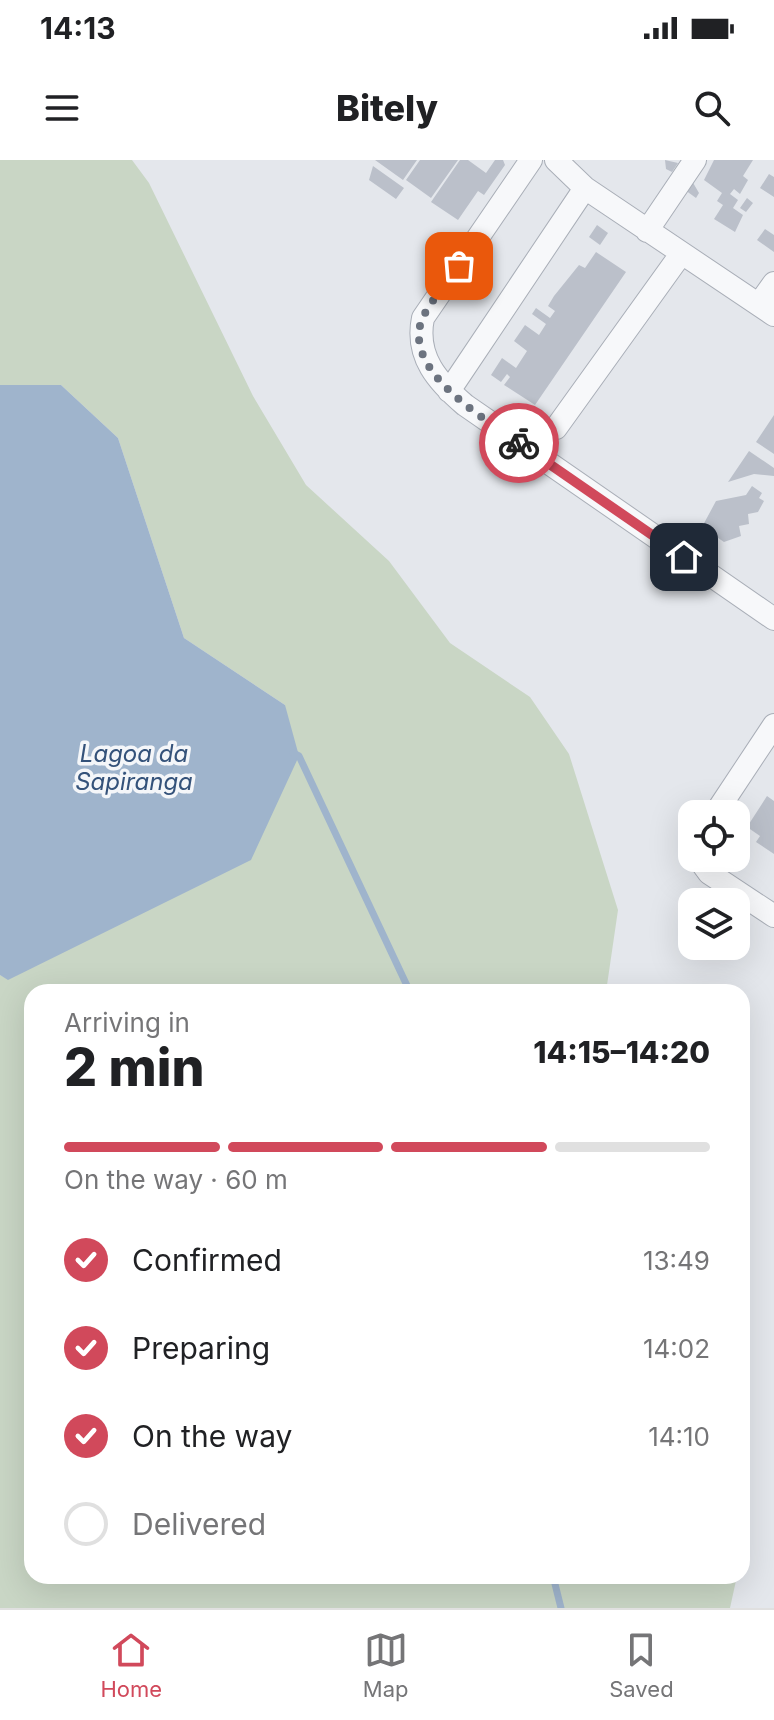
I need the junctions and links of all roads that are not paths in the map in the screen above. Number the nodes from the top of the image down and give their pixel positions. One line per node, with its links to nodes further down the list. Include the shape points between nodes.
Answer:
1 (531, 160): 9 (street, via 423,318 424,357)
2 (556, 160): 4 (street)
3 (695, 160): 5 (street)
4 (585, 188): 5 (street); 9 (street)
5 (647, 231): 6 (street)
6 (681, 254): 8 (street); 10 (street)
7 (774, 283): 8 (street)
8 (766, 309)
9 (449, 391): 11 (street)
10 (556, 428)
11 (774, 619)
12 (774, 725): 13 (street)
13 (724, 800)
14 (715, 872): 15 (street)
15 (774, 916)

